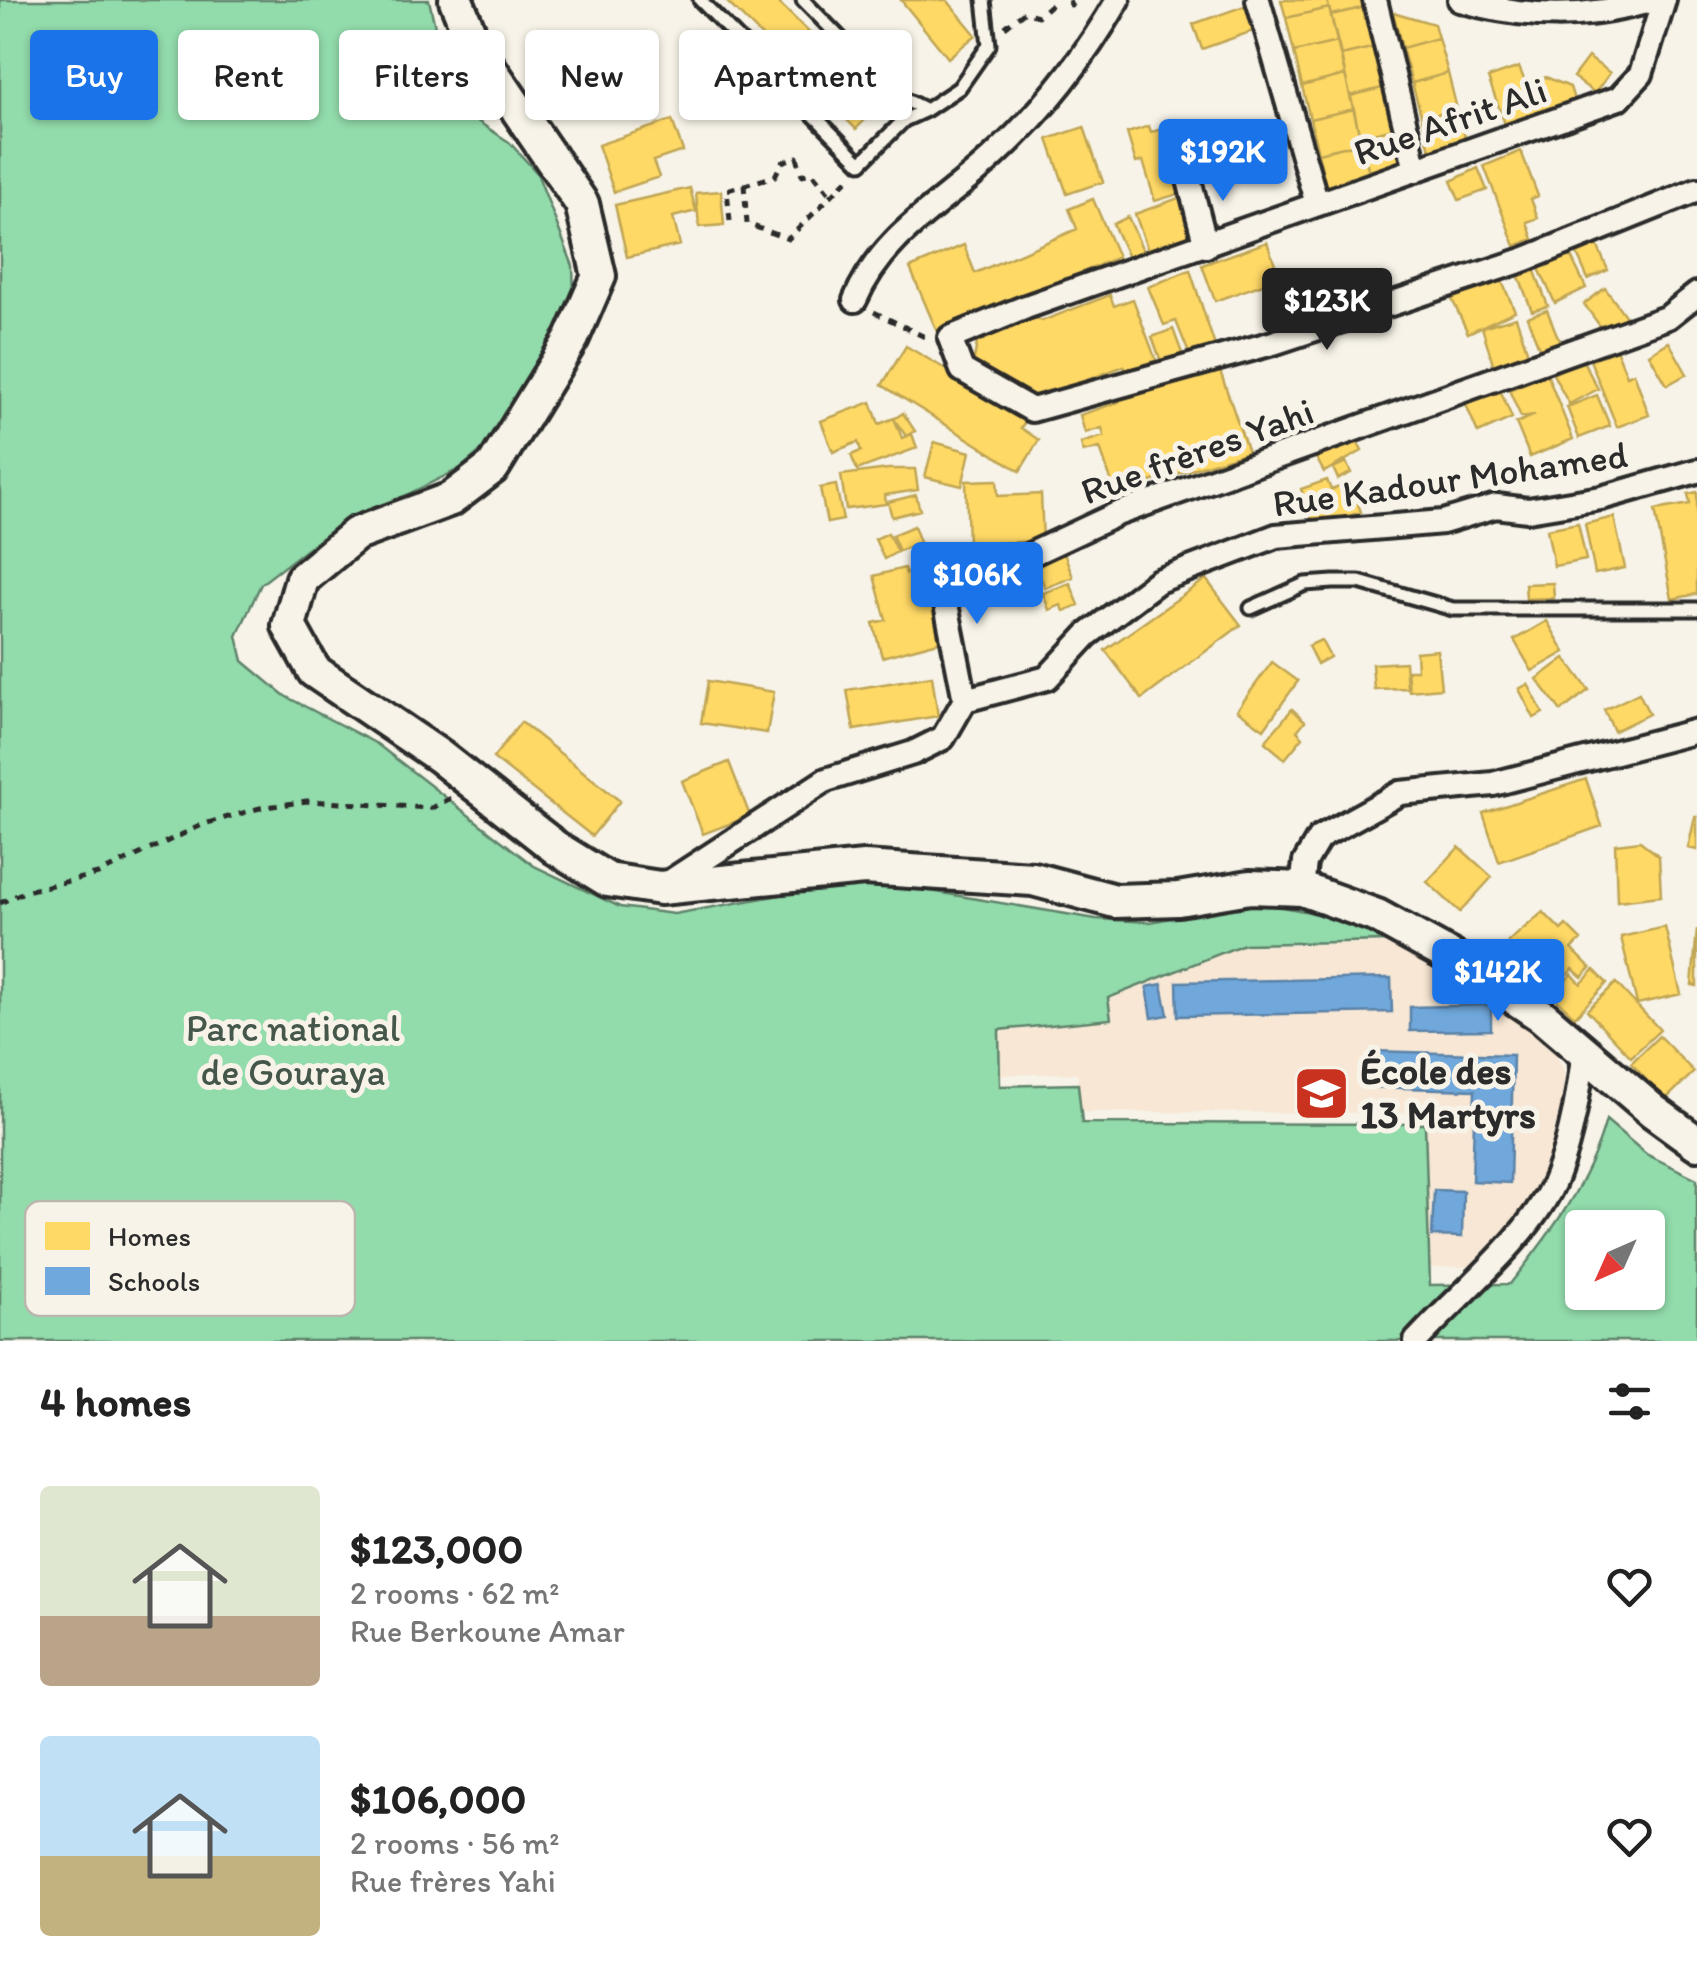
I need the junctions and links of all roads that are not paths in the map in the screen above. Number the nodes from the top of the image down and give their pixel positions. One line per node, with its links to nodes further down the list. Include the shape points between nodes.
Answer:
1 (456, 0): 24 (main road, via 475,47 582,204 599,276 572,338 493,467 451,499 356,534 302,579 289,626 314,670 556,848 608,880)
2 (700, 0): 11 (lane, via 861,163 904,120)
3 (803, 0): 11 (lane, via 896,95)
4 (984, 0): 11 (lane, via 989,46 959,88)
5 (1118, 0): 18 (street, via 1042,106 996,155 887,246)
6 (1258, 0): 15 (street)
7 (1375, 0): 12 (street)
8 (1460, 0): 9 (street, via 1554,17)
9 (1653, 0)
10 (1664, 0): 12 (street, Rue Afrit Ali, via 1642,74 1619,98)
11 (926, 110)
12 (1416, 170): 15 (street, Rue Afrit Ali)
13 (1188, 176): 16 (street)
14 (1697, 190): 16 (street, Rue Afrit Ali, via 1526,259 1291,337 1032,410 962,370 950,338)
15 (1318, 204): 16 (street, Rue Afrit Ali)
16 (1206, 246)
17 (1697, 294): 22 (street, Rue frères Yahi, via 1668,316 1116,514 1025,556 938,564)
18 (854, 300)
19 (1697, 471): 22 (street, Rue Kadour Mohamed, via 1546,507 1496,506 1443,522 1276,536 1158,581 1087,635 1047,678)
20 (1251, 608): 21 (lane, via 1305,584 1346,582 1452,609)
21 (1697, 609)
22 (966, 700): 24 (street, via 943,738 826,780)
23 (1697, 731): 25 (street, via 1493,784 1400,794 1319,838)
24 (660, 888): 25 (main road, via 864,868 1033,879 1115,901 1250,887)
25 (1302, 889): 26 (main road, via 1377,916 1468,966)
26 (1584, 1049): 27 (main road); 28 (street, via 1578,1103 1556,1180 1524,1226)
27 (1697, 1143)
28 (1416, 1341)

